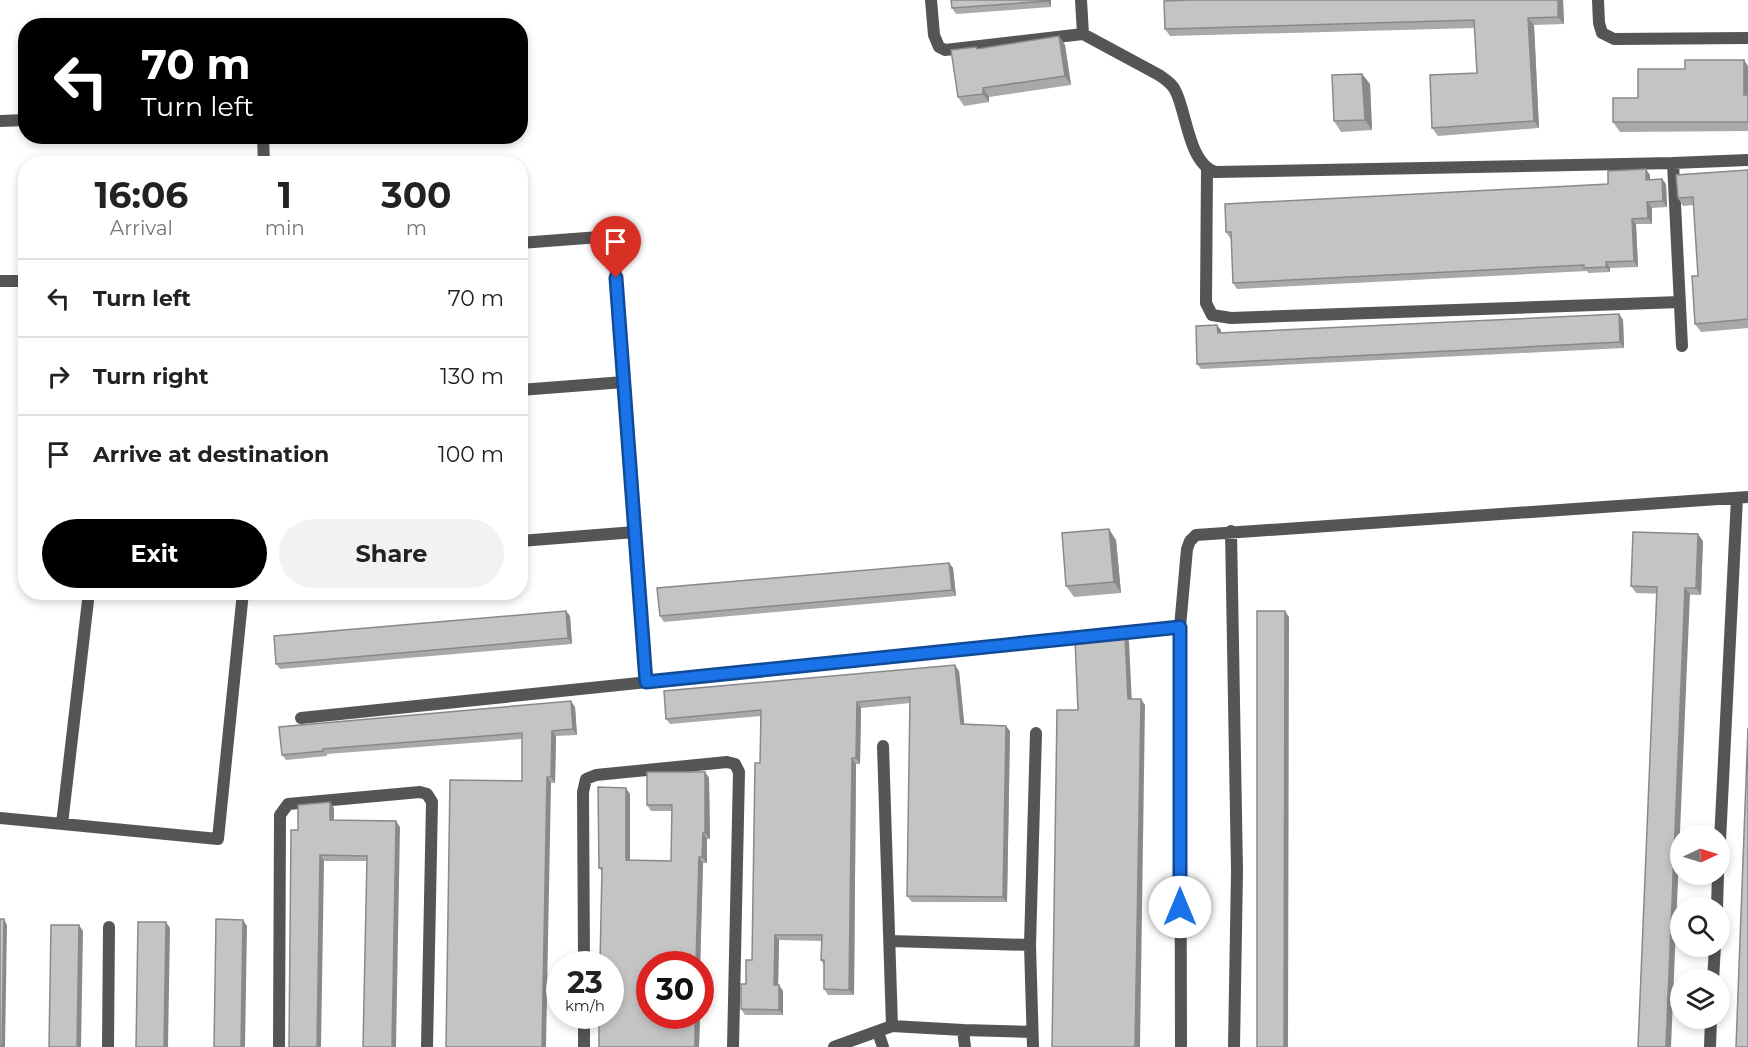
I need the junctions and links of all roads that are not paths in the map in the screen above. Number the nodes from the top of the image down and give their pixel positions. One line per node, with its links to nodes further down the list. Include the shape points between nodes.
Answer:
1 (932, 0): 4 (street, via 934,35 939,47 945,50)
2 (1081, 0): 4 (street)
3 (1598, 0): 5 (street, via 1602,33 1614,39)
4 (1083, 34): 10 (street, via 1167,81 1176,90 1198,159)
5 (1748, 38)
6 (18, 120): 7 (street)
7 (0, 121)
8 (1748, 160): 9 (street)
9 (1673, 163): 10 (street, via 1234,173); 14 (street)
10 (1207, 169): 14 (street, via 1206,303 1212,315)
11 (528, 242): 16 (street, via 613,236)
12 (0, 281): 13 (street)
13 (18, 281)
14 (1680, 302): 15 (street)
15 (1682, 346)
16 (624, 382): 17 (street); 20 (street)
17 (528, 389)
18 (1742, 498): 19 (street); 31 (street)
19 (1231, 531): 24 (street, via 1202,533 1190,541); 52 (street, via 1237,871)
20 (635, 532): 21 (street); 25 (street)
21 (528, 540)
22 (88, 600): 30 (street)
23 (242, 600): 30 (street, via 218,839)
24 (1180, 627): 25 (street); 51 (street)
25 (646, 682): 26 (street)
26 (301, 718)
27 (1036, 733): 34 (street)
28 (883, 746): 33 (street)
29 (0, 818): 30 (street)
30 (62, 824)
31 (1721, 825)
32 (109, 927): 42 (street)
33 (890, 940): 34 (street); 36 (street)
34 (1030, 945): 41 (street)
35 (584, 951): 46 (street, via 586,779 735,764 739,772)
36 (892, 1026): 39 (street); 40 (street)
37 (584, 1029): 45 (street)
38 (1711, 1029): 53 (street)
39 (963, 1030): 41 (street); 49 (street)
40 (878, 1032): 47 (street); 48 (street)
41 (1032, 1032): 50 (street)
42 (108, 1047)
43 (279, 1047): 44 (street, via 279,815 288,804 420,792 432,802)
44 (427, 1047)
45 (584, 1047)
46 (733, 1047)
47 (834, 1047)
48 (883, 1047)
49 (965, 1047)
50 (1033, 1047)
51 (1181, 1047)
52 (1234, 1047)
53 (1710, 1047)

